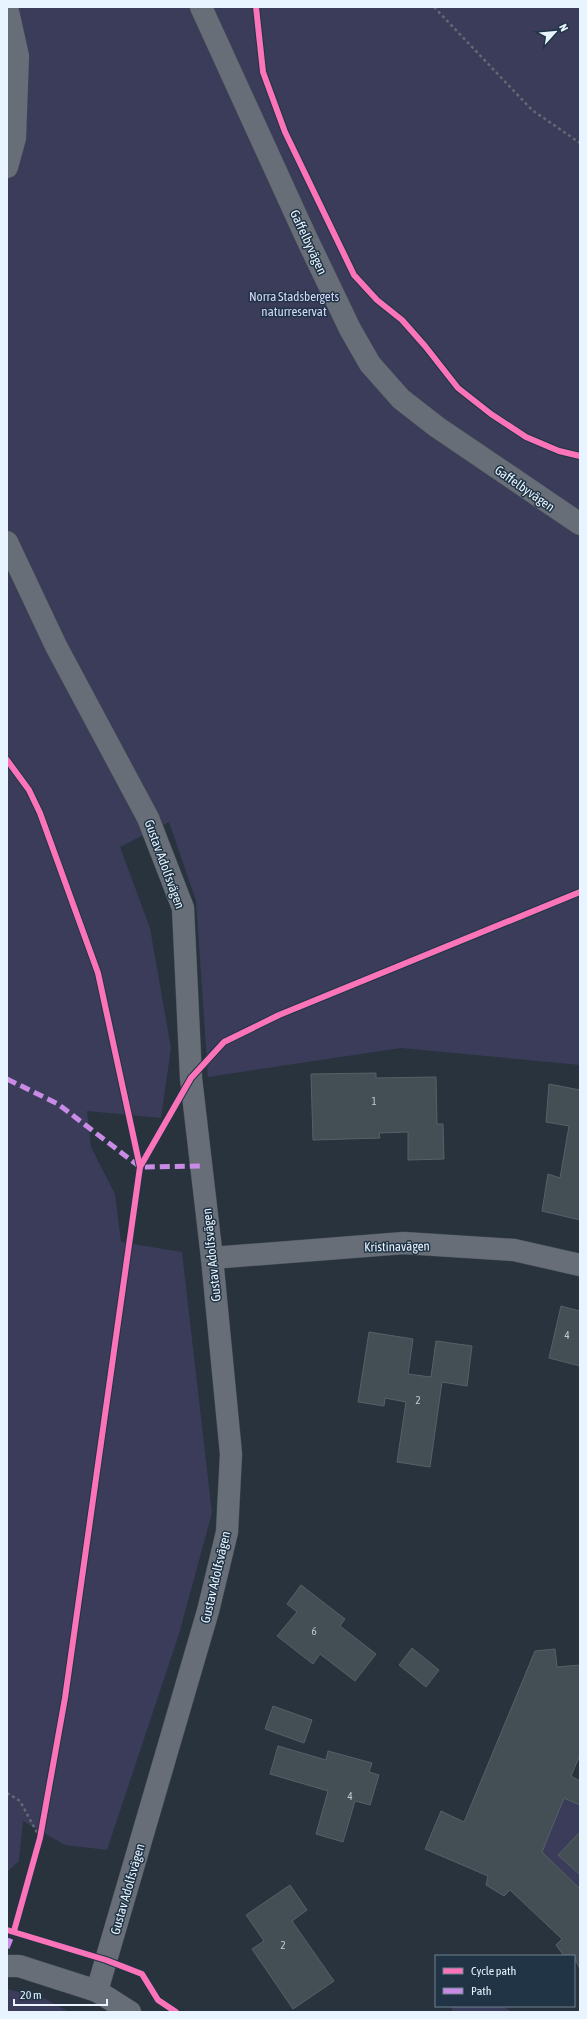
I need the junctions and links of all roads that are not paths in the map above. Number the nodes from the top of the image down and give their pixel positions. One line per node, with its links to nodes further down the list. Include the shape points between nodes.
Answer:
1 (7, 7): 3 (street, via 18,56 15,138)
2 (201, 7): 4 (street, Gaffelbyvägen, via 316,258 370,364 401,398 437,427)
3 (7, 167)
4 (580, 524)
5 (7, 542): 6 (street, Gustav Adolfsvägen, via 56,646 148,818 183,908 191,1078)
6 (212, 1258): 7 (street, Kristinavägen, via 404,1243 514,1250); 9 (street, Gustav Adolfsvägen, via 231,1454 227,1532 208,1611)
7 (580, 1265)
8 (7, 1966): 9 (street, via 19,1966)
9 (96, 1991): 10 (street)
10 (130, 2012)

